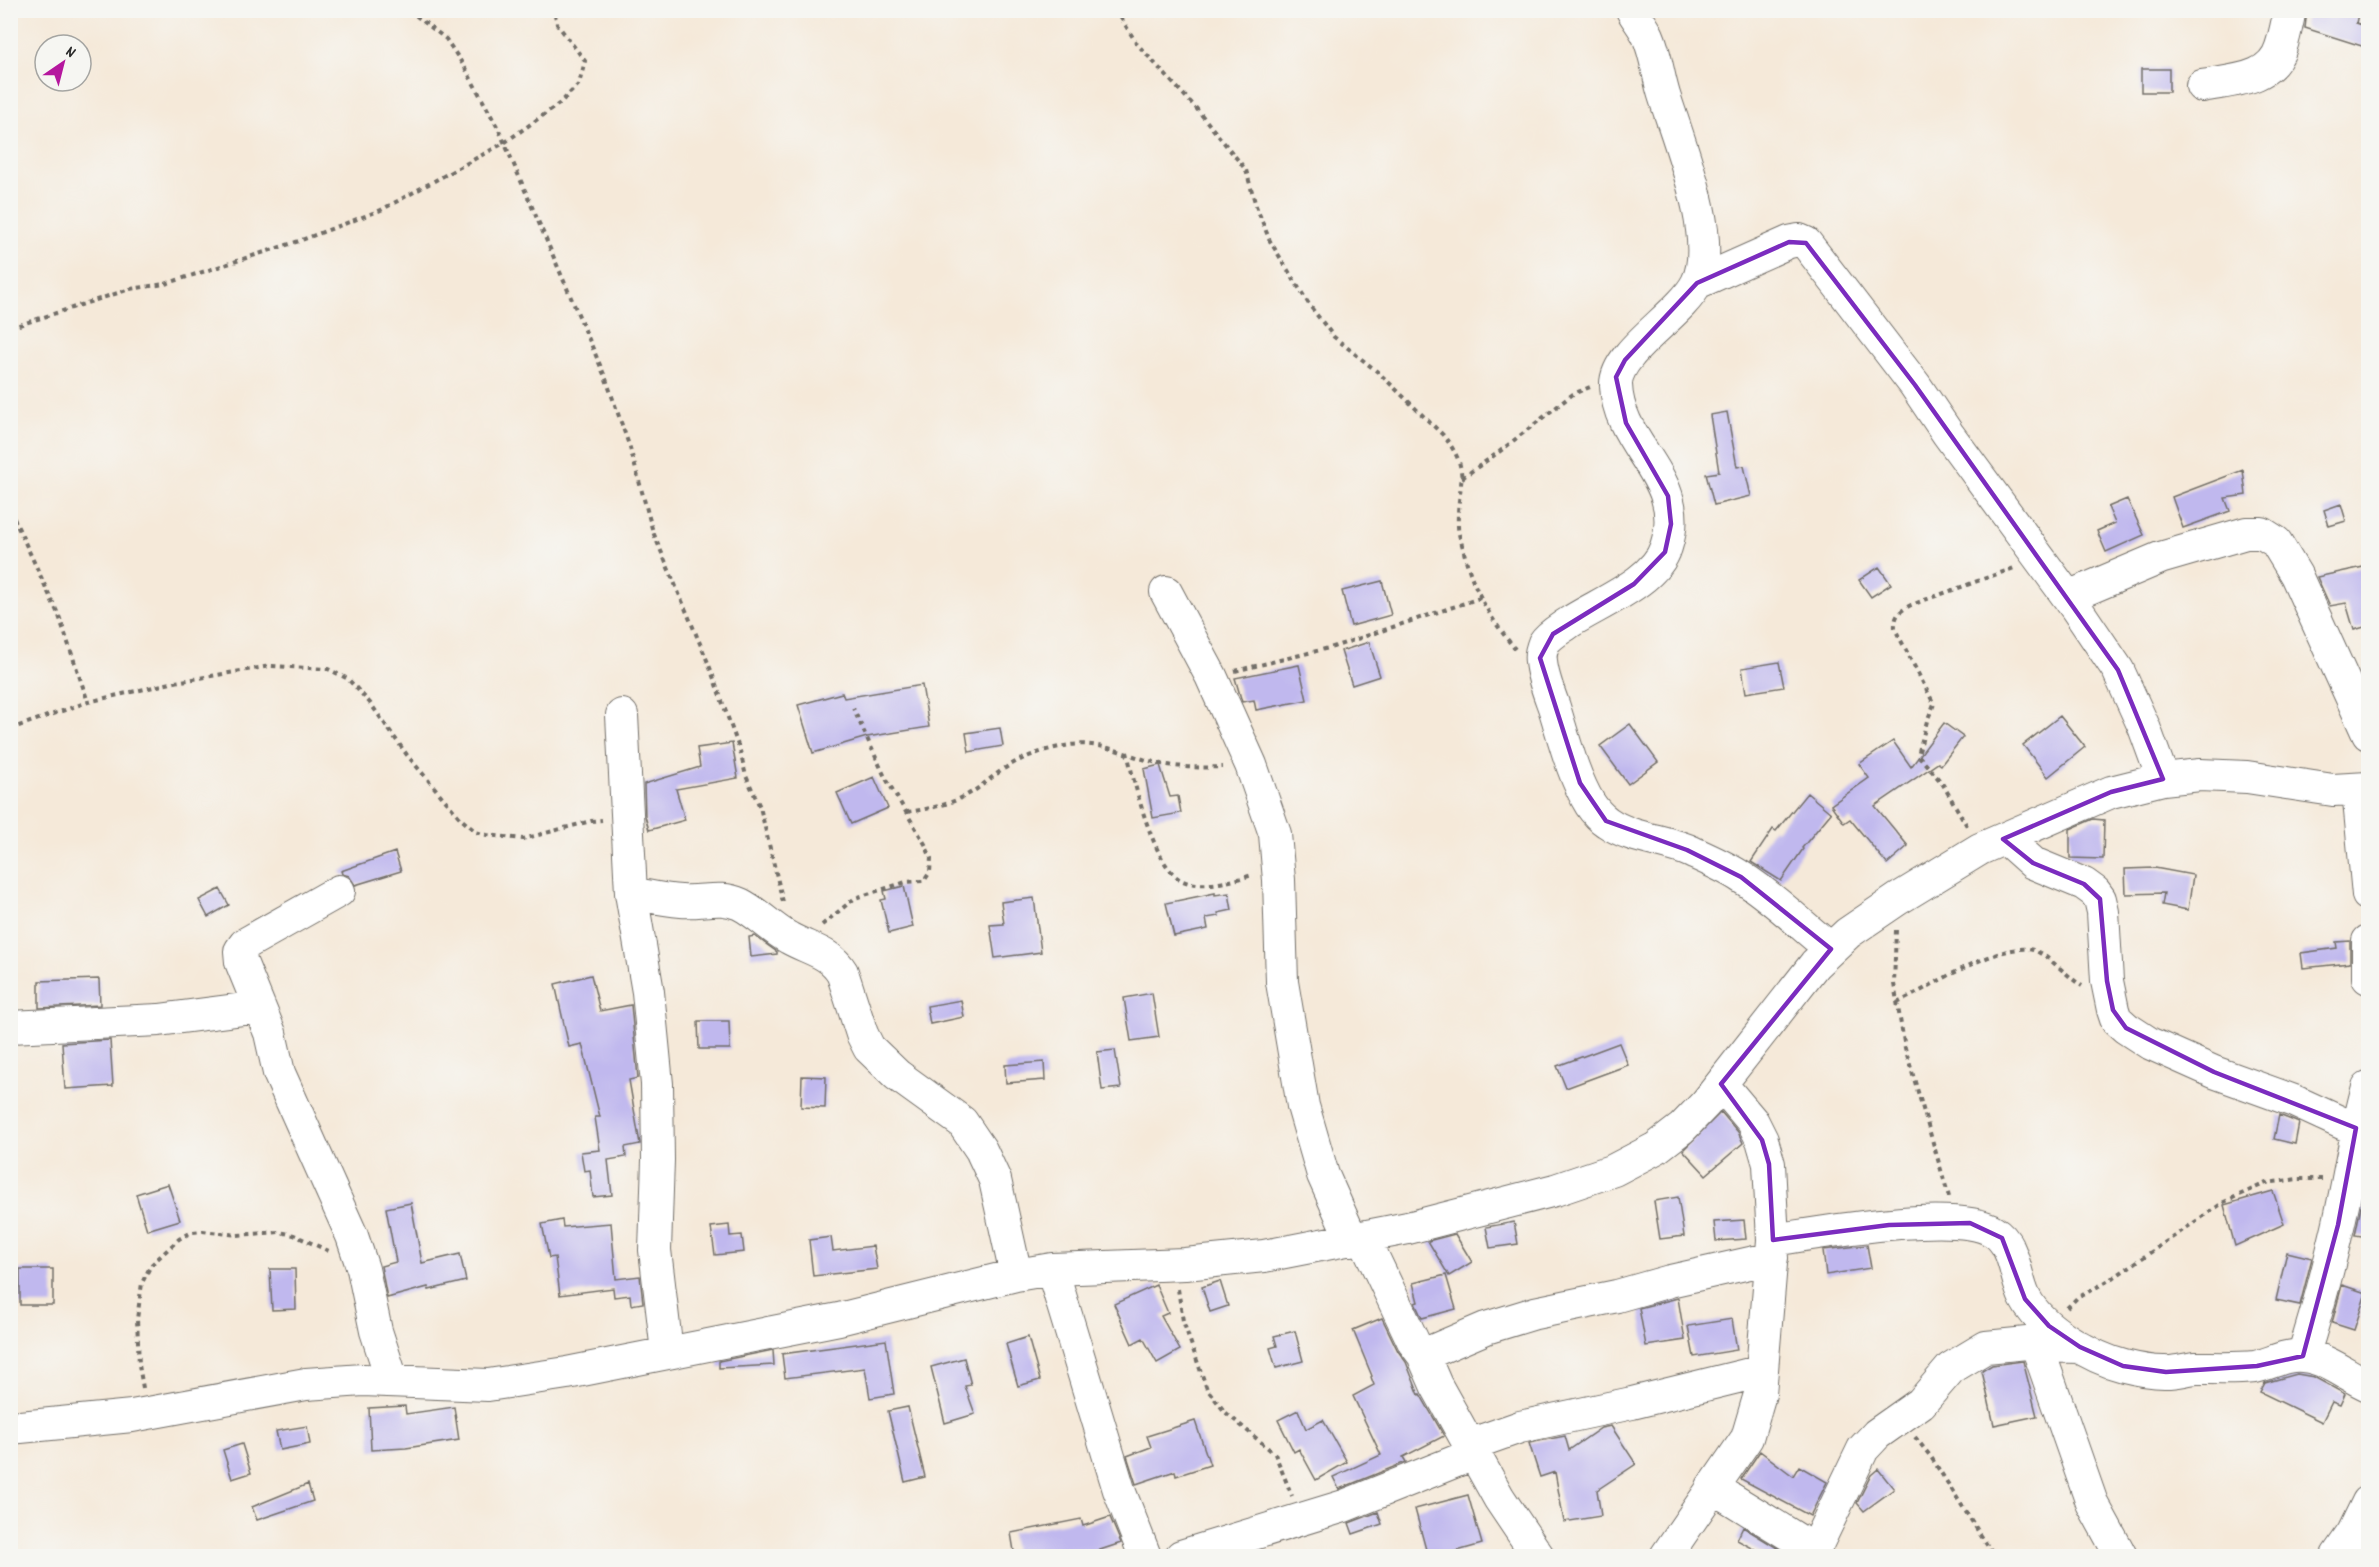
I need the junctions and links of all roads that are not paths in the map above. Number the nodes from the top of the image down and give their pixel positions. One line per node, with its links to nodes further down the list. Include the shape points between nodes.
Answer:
1 (1632, 10): 4 (street, via 1648,37 1695,194 1704,249)
2 (2290, 10): 3 (street, via 2281,50 2269,68 2256,75)
3 (2202, 86)
4 (1697, 283): 6 (street, via 1789,242 1806,243 1915,385); 16 (street, via 1625,360 1616,377 1626,423 1668,496 1671,524 1665,552 1634,584 1553,634 1544,644 1540,658 1591,806 1606,821 1622,829 1688,850 1741,877)
5 (1166, 592): 23 (street, via 1211,676 1251,765 1275,834 1282,982 1304,1106 1323,1175)
6 (2068, 597): 8 (street, via 2160,558 2246,533 2262,533 2276,542 2296,575); 9 (street, via 2118,670)
7 (622, 715): 13 (street)
8 (2368, 734)
9 (2163, 779): 10 (street, via 2200,775 2247,777 2333,790); 11 (street, via 2111,792)
10 (2363, 789): 14 (street)
11 (1993, 844): 16 (street, via 1898,899); 22 (street, via 2095,892 2103,912 2104,963 2110,1000 2116,1019 2126,1028 2149,1043)
12 (339, 891): 18 (street, via 245,944 240,951)
13 (631, 893): 26 (street, via 683,902 717,898 738,903 838,964 869,1048 897,1075 962,1122 981,1150 995,1180); 28 (street, via 648,992 657,1084 655,1250)
14 (2368, 895)
15 (2368, 941): 17 (street)
16 (1831, 949): 20 (street, via 1785,1000)
17 (2368, 978)
18 (259, 1007): 19 (street, via 159,1020); 32 (street, via 279,1073 352,1236)
19 (10, 1027)
20 (1721, 1084): 23 (street, via 1683,1128 1656,1148 1614,1170 1555,1190); 24 (street, via 1753,1122 1762,1140 1769,1164)
21 (2368, 1086): 22 (street)
22 (2362, 1132): 30 (street, via 2347,1179 2316,1318)
23 (1358, 1239): 25 (street, via 1264,1256); 29 (street)
24 (1772, 1249): 27 (street, via 1850,1229 1956,1221 1983,1226 2002,1238 2012,1256 2025,1299); 29 (street, via 1617,1296 1534,1313); 31 (street)
25 (1052, 1269): 26 (street); 39 (street, via 1119,1490)
26 (1016, 1275): 28 (street, via 838,1319)
27 (2043, 1336): 30 (street, via 2123,1366 2166,1372 2257,1366); 38 (street, via 2027,1343 1986,1347 1951,1368 1921,1402 1877,1434 1863,1449); 43 (street, via 2091,1503)
28 (667, 1352): 32 (street, via 488,1385)
29 (1423, 1355): 35 (street)
30 (2302, 1356): 33 (street, via 2327,1362)
31 (1762, 1371): 35 (street, via 1520,1427); 36 (street, via 1760,1394 1747,1438)
32 (392, 1380): 34 (street, via 306,1384 148,1413)
33 (2368, 1385)
34 (10, 1428)
35 (1472, 1450): 40 (street, via 1344,1506); 41 (street)
36 (1712, 1487): 38 (street, via 1798,1540); 42 (street)
37 (2368, 1502): 44 (street)
38 (1814, 1555)
39 (1145, 1557)
40 (1181, 1557)
41 (1538, 1557)
42 (1666, 1557)
43 (2121, 1557)
44 (2337, 1557)

